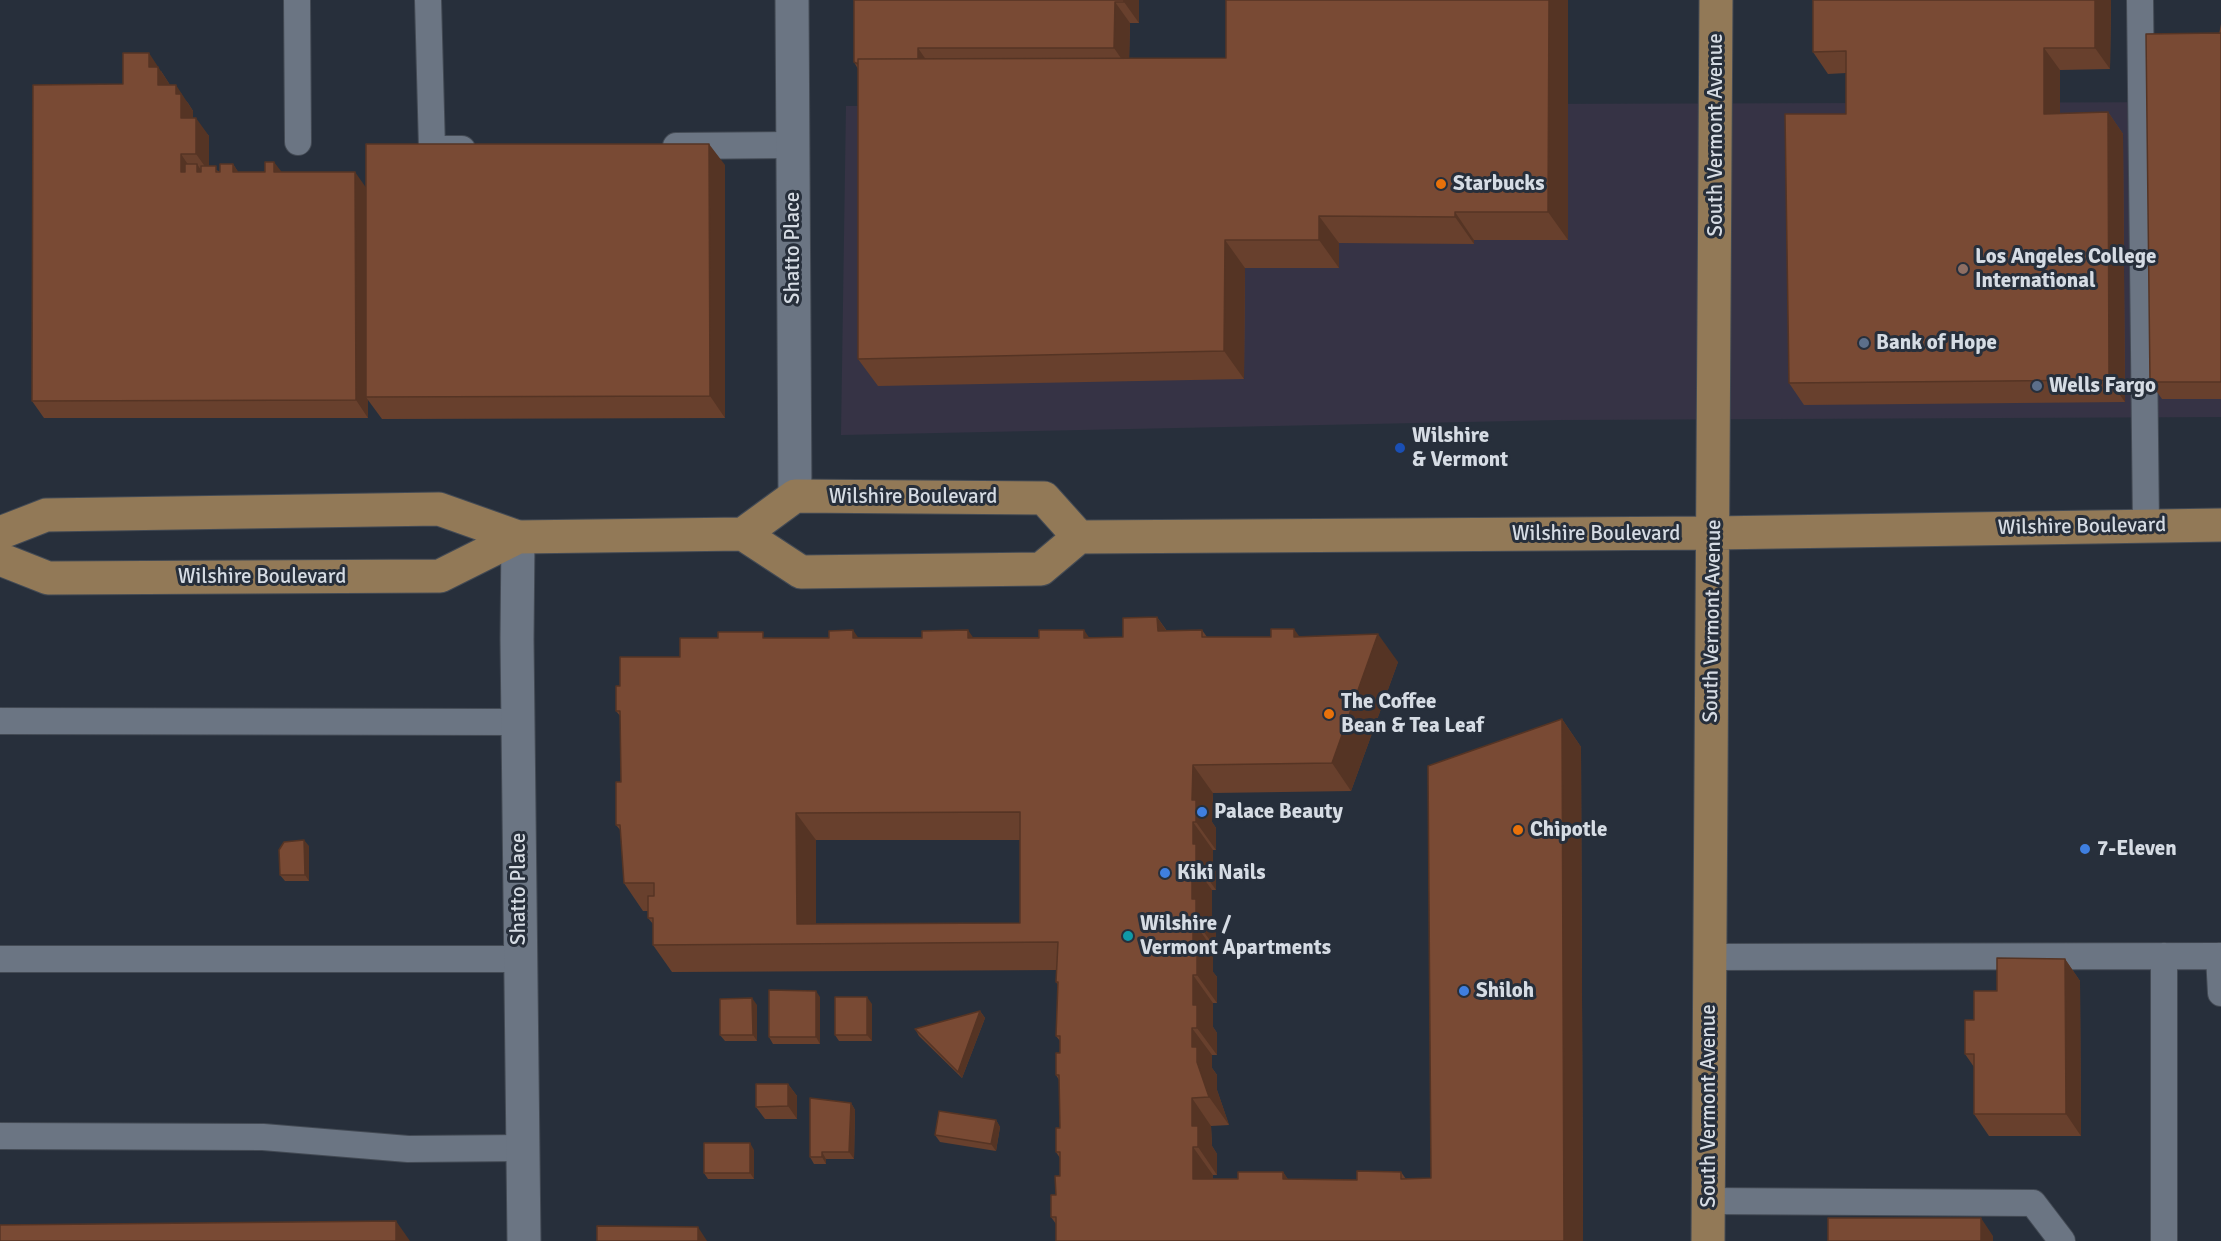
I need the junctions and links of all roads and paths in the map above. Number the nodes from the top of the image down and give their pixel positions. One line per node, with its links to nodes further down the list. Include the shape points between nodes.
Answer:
1 (297, 0): 6 (lane)
2 (428, 0): 9 (lane, via 432,149)
3 (792, 0): 7 (street, Shatto Place)
4 (1716, 0): 14 (main road, South Vermont Avenue)
5 (2140, 0): 11 (lane)
6 (298, 142)
7 (792, 145): 8 (lane); 10 (street, Shatto Place)
8 (646, 147)
9 (492, 148)
10 (795, 496): 15 (main road); 17 (main road, Wilshire Boulevard, via 1044,498)
11 (2146, 525): 12 (main road, Wilshire Boulevard); 14 (main road, Wilshire Boulevard)
12 (2221, 525)
13 (0, 533): 16 (main road, Wilshire Boulevard, via 45,515 439,509)
14 (1714, 533): 17 (main road, Wilshire Boulevard); 23 (main road, South Vermont Avenue)
15 (743, 534): 16 (main road, Wilshire Boulevard); 17 (main road, via 801,572 1041,568)
16 (518, 537): 18 (main road, Wilshire Boulevard, via 440,576 48,578); 20 (street, Shatto Place)
17 (1079, 537)
18 (0, 559)
19 (0, 721): 20 (lane)
20 (518, 722): 24 (street, Shatto Place)
21 (2164, 956): 22 (lane); 23 (lane); 33 (lane)
22 (2220, 956): 26 (lane)
23 (1709, 957): 29 (main road, South Vermont Avenue)
24 (520, 958): 25 (lane); 28 (street, Shatto Place)
25 (0, 959)
26 (2221, 993)
27 (0, 1136): 28 (lane, via 263,1137 408,1149)
28 (523, 1148): 30 (street, Shatto Place)
29 (1708, 1201): 31 (main road, South Vermont Avenue); 32 (lane, via 2033,1203)
30 (524, 1241)
31 (1708, 1241)
32 (2062, 1241)
33 (2164, 1241)

